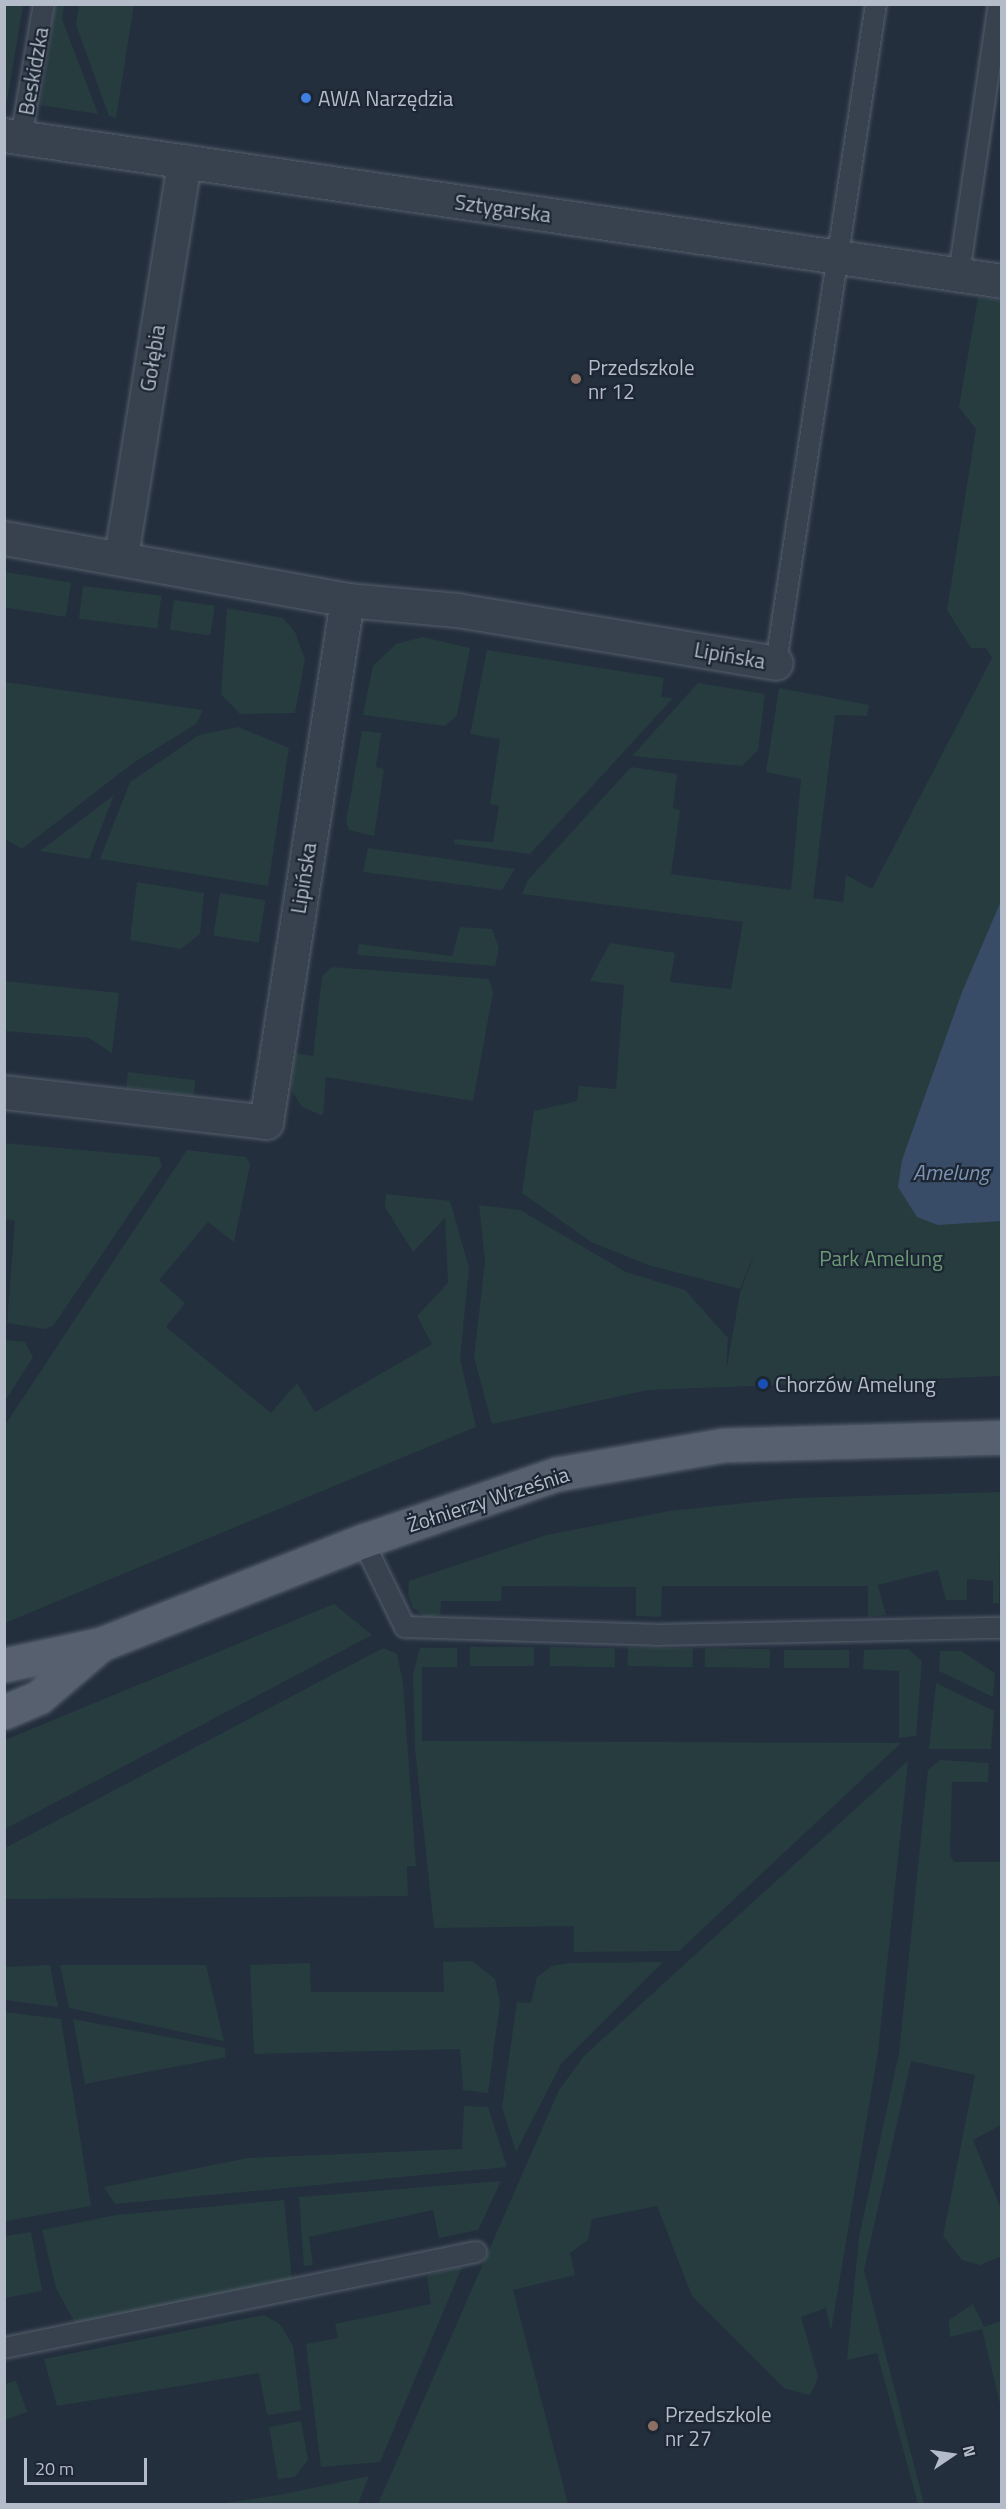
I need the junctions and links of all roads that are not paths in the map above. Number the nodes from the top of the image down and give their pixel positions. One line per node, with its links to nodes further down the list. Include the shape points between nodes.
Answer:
1 (45, 4): 4 (lane, Beskidzka)
2 (876, 4): 6 (lane, Lipińska)
3 (999, 4): 7 (lane)
4 (13, 137): 5 (street, Sztygarska)
5 (184, 161): 6 (street, Sztygarska); 10 (street, Gołębia)
6 (838, 256): 7 (street, Sztygarska); 12 (lane, Lipińska)
7 (959, 274): 8 (street, Sztygarska)
8 (1002, 281)
9 (4, 538): 10 (street, Lipińska)
10 (121, 556): 11 (street, Lipińska)
11 (347, 600): 12 (street, Lipińska, via 457,610); 13 (street, Lipińska, via 266,1122)
12 (776, 663)
13 (4, 1092)
14 (1002, 1437): 15 (main road, Żołnierzy Września, via 712,1447 557,1474)
15 (363, 1541): 16 (lane, via 405,1627 655,1635); 17 (main road, Żołnierzy Września)
16 (1002, 1628)
17 (101, 1644): 18 (main road, Żołnierzy Września); 19 (main road, Żołnierzy Września, via 39,1697)
18 (4, 1665)
19 (4, 1712)
20 (476, 2252): 21 (lane)
21 (4, 2348)

